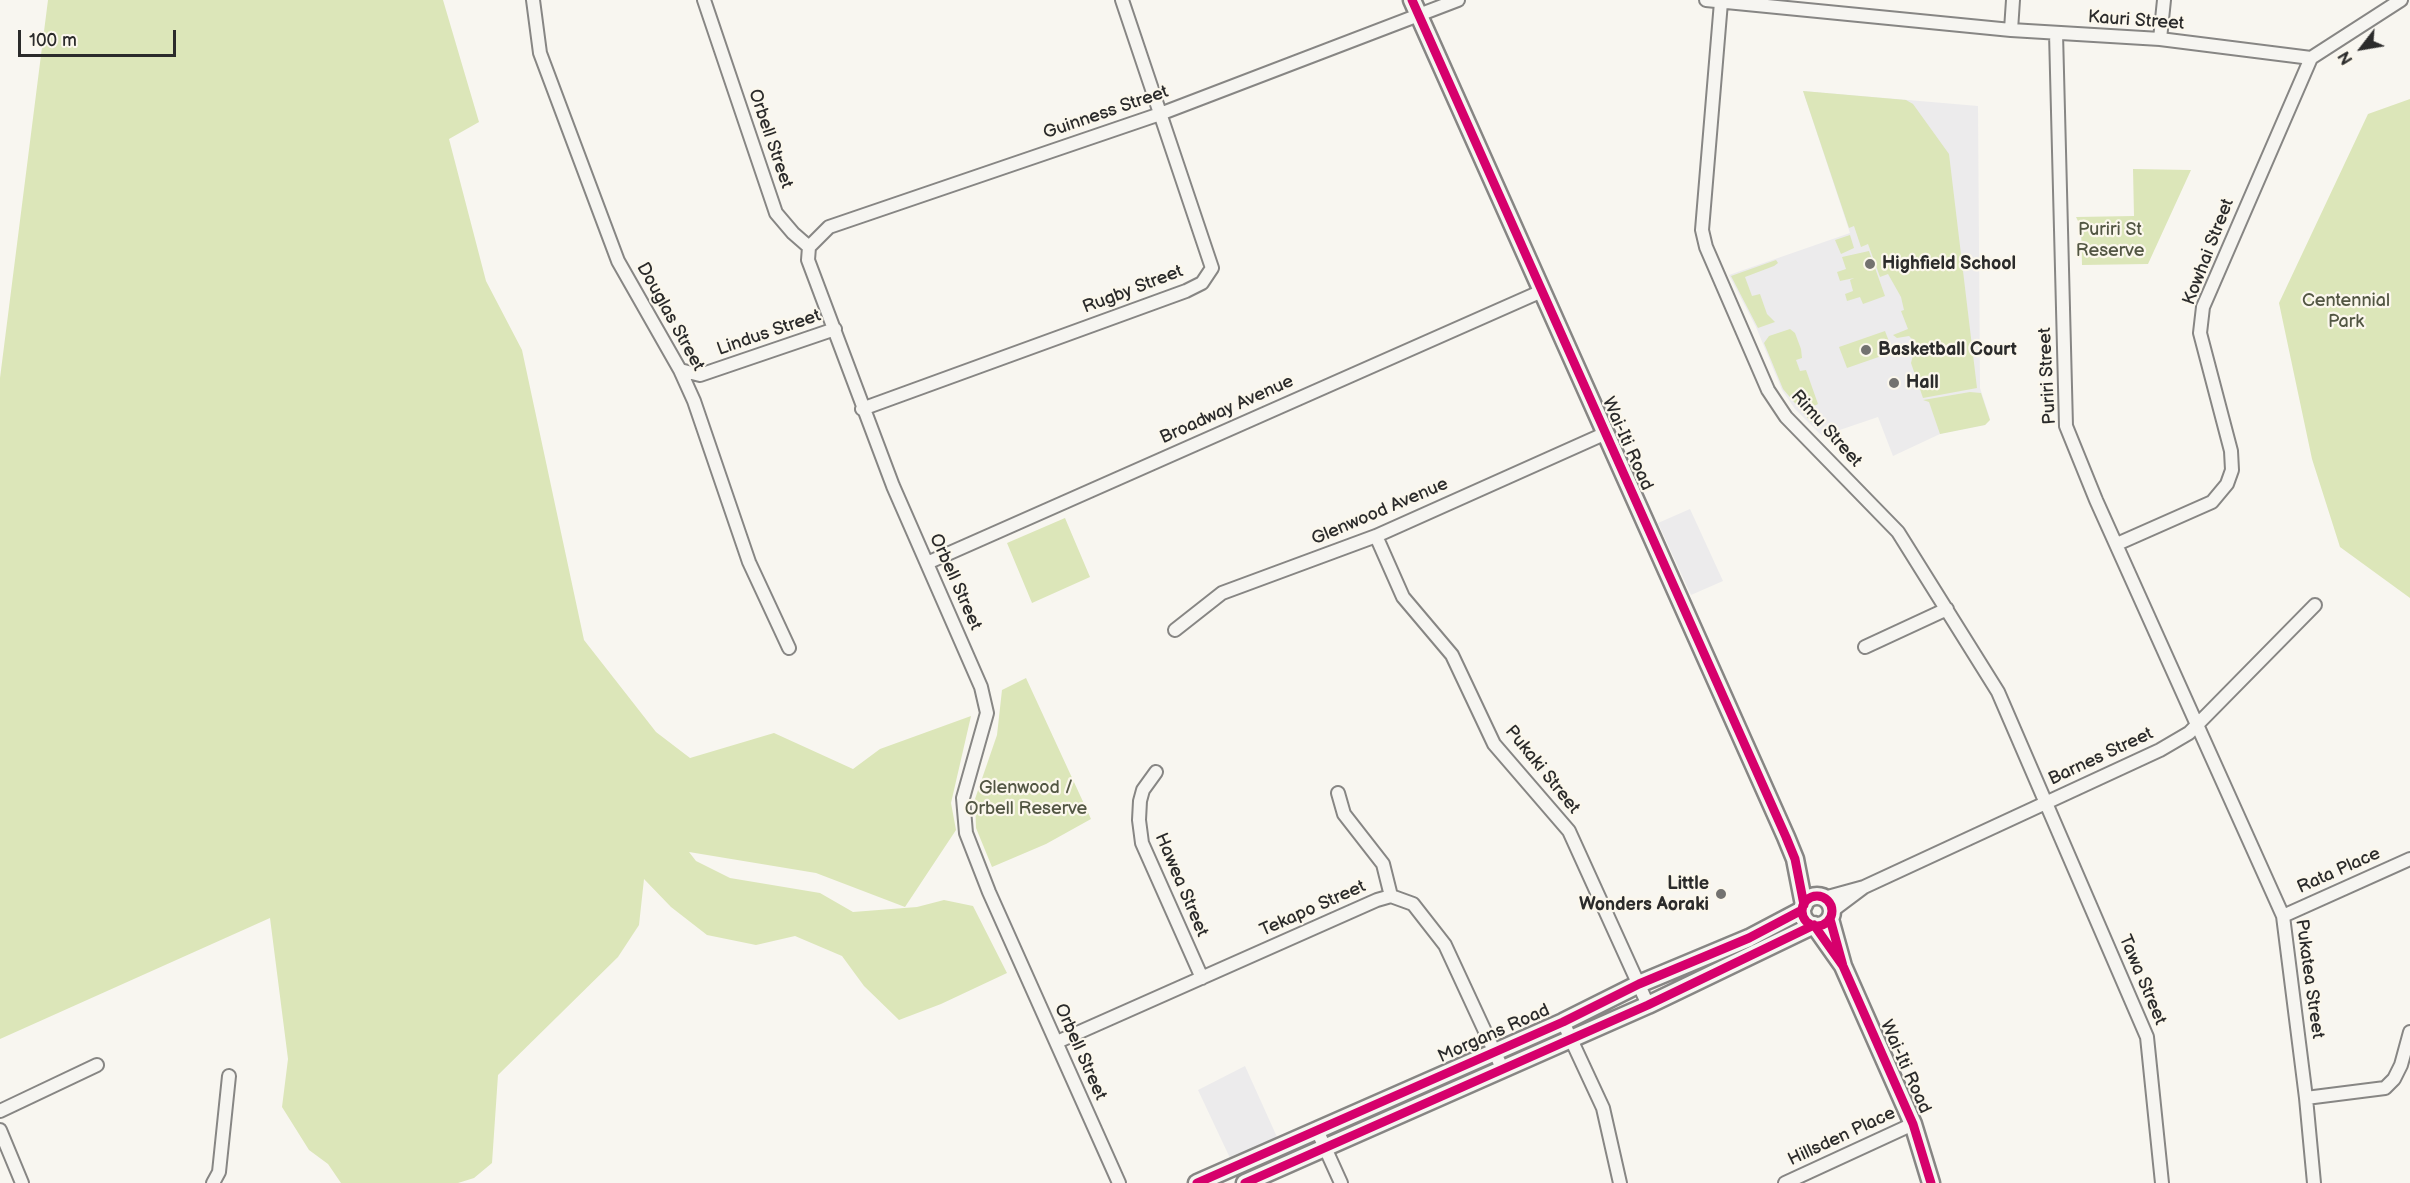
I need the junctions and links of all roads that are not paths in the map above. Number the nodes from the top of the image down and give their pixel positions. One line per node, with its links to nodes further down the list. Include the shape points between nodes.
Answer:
1 (533, 0): 21 (street, Douglas Street, via 540,53 618,261)
2 (704, 0): 18 (street, Orbell Street, via 777,213)
3 (1122, 0): 17 (street, Rugby Street)
4 (1412, 0): 12 (street, Wai-Iti Road)
5 (1458, 0): 12 (street)
6 (1706, 0): 10 (street, Kauri Street)
7 (2013, 0): 13 (street)
8 (2164, 0): 15 (street)
9 (2401, 0): 16 (street)
10 (1721, 2): 11 (street, Kauri Street); 28 (street, Rimu Street, via 1702,230 1706,247 1768,390 1786,417 1898,532)
11 (1764, 3): 13 (street, Kauri Street)
12 (1419, 17): 17 (street, Guinness Street); 19 (street, Wai-Iti Road)
13 (2011, 30): 14 (street, Kauri Street)
14 (2056, 33): 15 (street, Kauri Street); 25 (street, Puriri Street, via 2066,426)
15 (2160, 39): 16 (street, Kauri Street)
16 (2311, 58): 25 (street, Kowhai Street, via 2204,307 2200,333 2230,451 2232,470 2227,484 2212,502)
17 (1160, 114): 18 (street, Guinness Street, via 829,227); 22 (street, Rugby Street, via 1212,268 1202,283)
18 (809, 247): 20 (street, Orbell Street, via 808,260)
19 (1542, 291): 23 (street, Wai-Iti Road); 26 (street, Broadway Avenue)
20 (835, 329): 21 (street, Lindus Street, via 700,375); 22 (street, Orbell Street)
21 (680, 370): 31 (street, Douglas Street, via 749,562)
22 (862, 409): 26 (street, Orbell Street)
23 (1604, 434): 24 (street, Glenwood Avenue); 36 (street, Wai-Iti Road)
24 (1376, 536): 29 (street, Glenwood Avenue, via 1222,593); 45 (street, Pukaki Street, via 1403,597 1452,655 1494,744 1569,831)
25 (2117, 544): 32 (street, Puriri Street)
26 (927, 563): 50 (street, Orbell Street, via 978,678 986,707 984,730 963,798 966,833)
27 (2315, 605): 32 (street, Barnes Street)
28 (1947, 609): 30 (street); 35 (street, Rimu Street, via 1998,693)
29 (1175, 630)
30 (1864, 647)
31 (789, 648)
32 (2199, 725): 35 (street, Barnes Street, via 2160,750); 41 (street, Pukatea Street)
33 (1156, 772): 44 (street, Hawea Street, via 1140,801 1142,843)
34 (1338, 793): 38 (street, via 1344,814 1383,864)
35 (2046, 802): 39 (street, Barnes Street); 71 (street, Tawa Street, via 2147,1037)
36 (1795, 859): 39 (street, Wai-Iti Road); 40 (street, Wai-Iti Road)
37 (2410, 859): 41 (street, Rata Place)
38 (1391, 896): 44 (street, Tekapo Street); 51 (street, Tekapo Street, via 1413,904 1437,933)
39 (1827, 906): 40 (street, via 1811,898); 42 (street, via 1824,925); 43 (street, Wai-Iti Road)
40 (1803, 907): 42 (street, via 1805,920); 45 (street, Morgans Road, via 1766,930)
41 (2283, 916): 55 (street, Pukatea Street)
42 (1814, 926): 43 (street, Wai-Iti Road); 46 (street, Morgans Road)
43 (1843, 966): 57 (street, Wai-Iti Road)
44 (1202, 978): 50 (street, Tekapo Street)
45 (1639, 984): 46 (street, Pukaki Street); 47 (street, Morgans Road)
46 (1648, 1005): 49 (street, Morgans Road)
47 (1563, 1022): 49 (street); 51 (street, Morgans Road)
48 (2410, 1032): 55 (street, via 2401,1065 2385,1088)
49 (1571, 1038): 53 (street, Morgans Road); 61 (street, via 1603,1108)
50 (1057, 1042): 64 (street, Orbell Street)
51 (1494, 1051): 53 (street, Tekapo Street); 59 (street, Morgans Road)
52 (97, 1065): 56 (street)
53 (1502, 1068): 60 (street, Morgans Road)
54 (229, 1076): 63 (street, via 219,1172)
55 (2306, 1098): 72 (street, Pukatea Street)
56 (0, 1112)
57 (1913, 1124): 69 (street, Hillsden Place); 70 (street, Wai-Iti Road)
58 (0, 1130): 62 (street)
59 (1317, 1130): 60 (street); 65 (street, Morgans Road)
60 (1324, 1148): 66 (street, Morgans Road); 67 (street)
61 (1619, 1180): 68 (street)
62 (22, 1183)
63 (213, 1183)
64 (1119, 1183)
65 (1197, 1183)
66 (1245, 1183)
67 (1341, 1183)
68 (1605, 1183)
69 (1785, 1183)
70 (1931, 1183)
71 (2162, 1183)
72 (2314, 1183)

